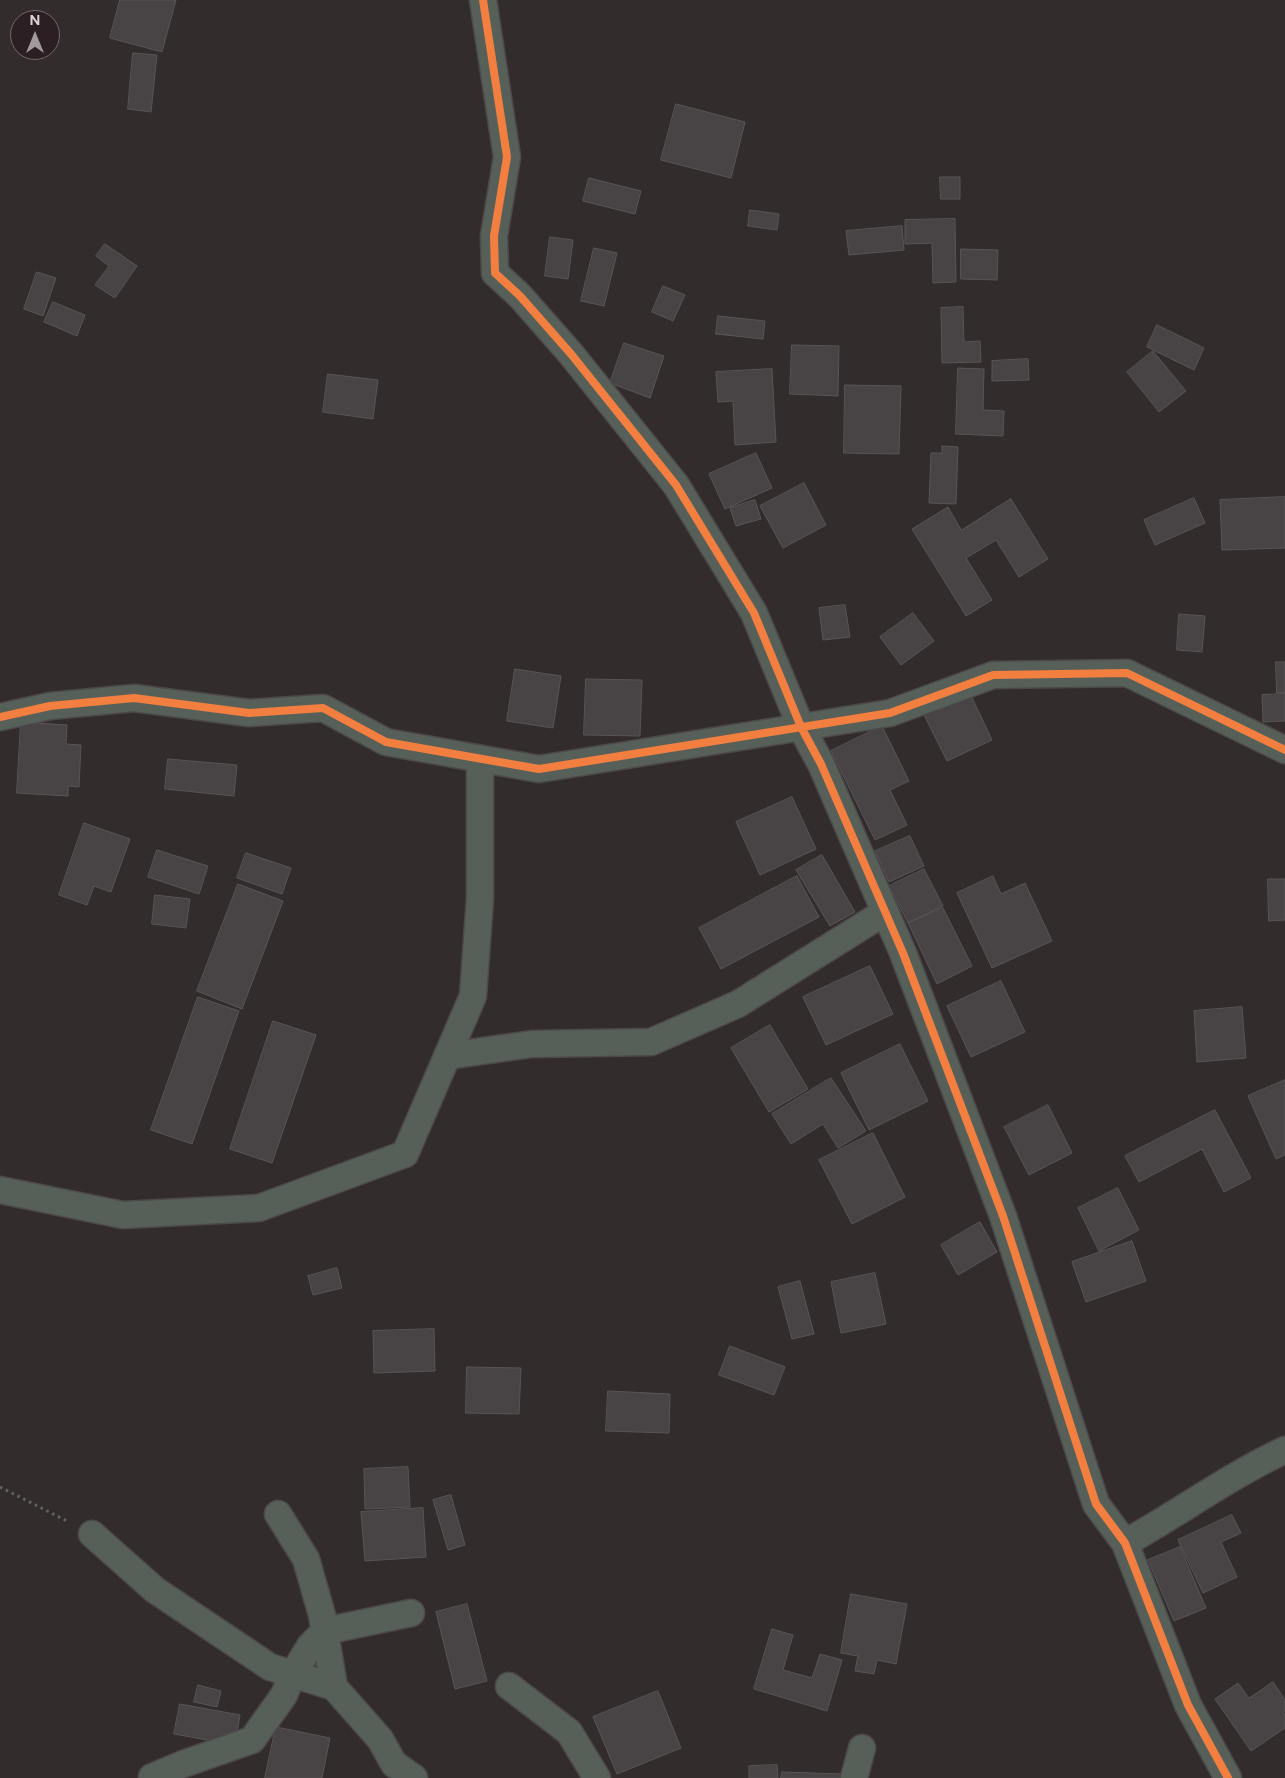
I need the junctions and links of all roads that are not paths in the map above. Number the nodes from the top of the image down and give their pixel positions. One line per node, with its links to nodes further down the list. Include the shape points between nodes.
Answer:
1 (484, 0): 3 (street, via 507,157 494,236 495,273 571,354 676,485 754,613)
2 (0, 717): 5 (street, via 50,706 134,698 249,713 323,708 386,742)
3 (801, 727): 4 (street, via 890,713 993,675 1127,673); 5 (street, via 539,769); 6 (street, via 821,764)
4 (1285, 750)
5 (480, 758): 7 (street, via 480,898 473,996)
6 (885, 912): 7 (street, via 738,1004 651,1042 532,1044); 12 (street, via 1003,1216 1096,1504)
7 (447, 1056): 8 (street, via 405,1154 259,1208 123,1215)
8 (0, 1190)
9 (1285, 1450): 12 (street, via 1215,1487)
10 (278, 1514): 14 (street, via 306,1559)
11 (92, 1534): 15 (street, via 155,1590 270,1666)
12 (1125, 1543): 25 (street, via 1188,1705)
13 (411, 1613): 14 (street)
14 (325, 1631): 15 (street, via 310,1646); 17 (street)
15 (293, 1674): 17 (street); 19 (street, via 284,1695 252,1740)
16 (509, 1686): 23 (street, via 569,1732)
17 (334, 1687): 20 (street, via 380,1739)
18 (862, 1748): 24 (street)
19 (183, 1764): 21 (street); 22 (street)
20 (401, 1773)
21 (152, 1777)
22 (204, 1778)
23 (597, 1778)
24 (854, 1778)
25 (1228, 1778)

